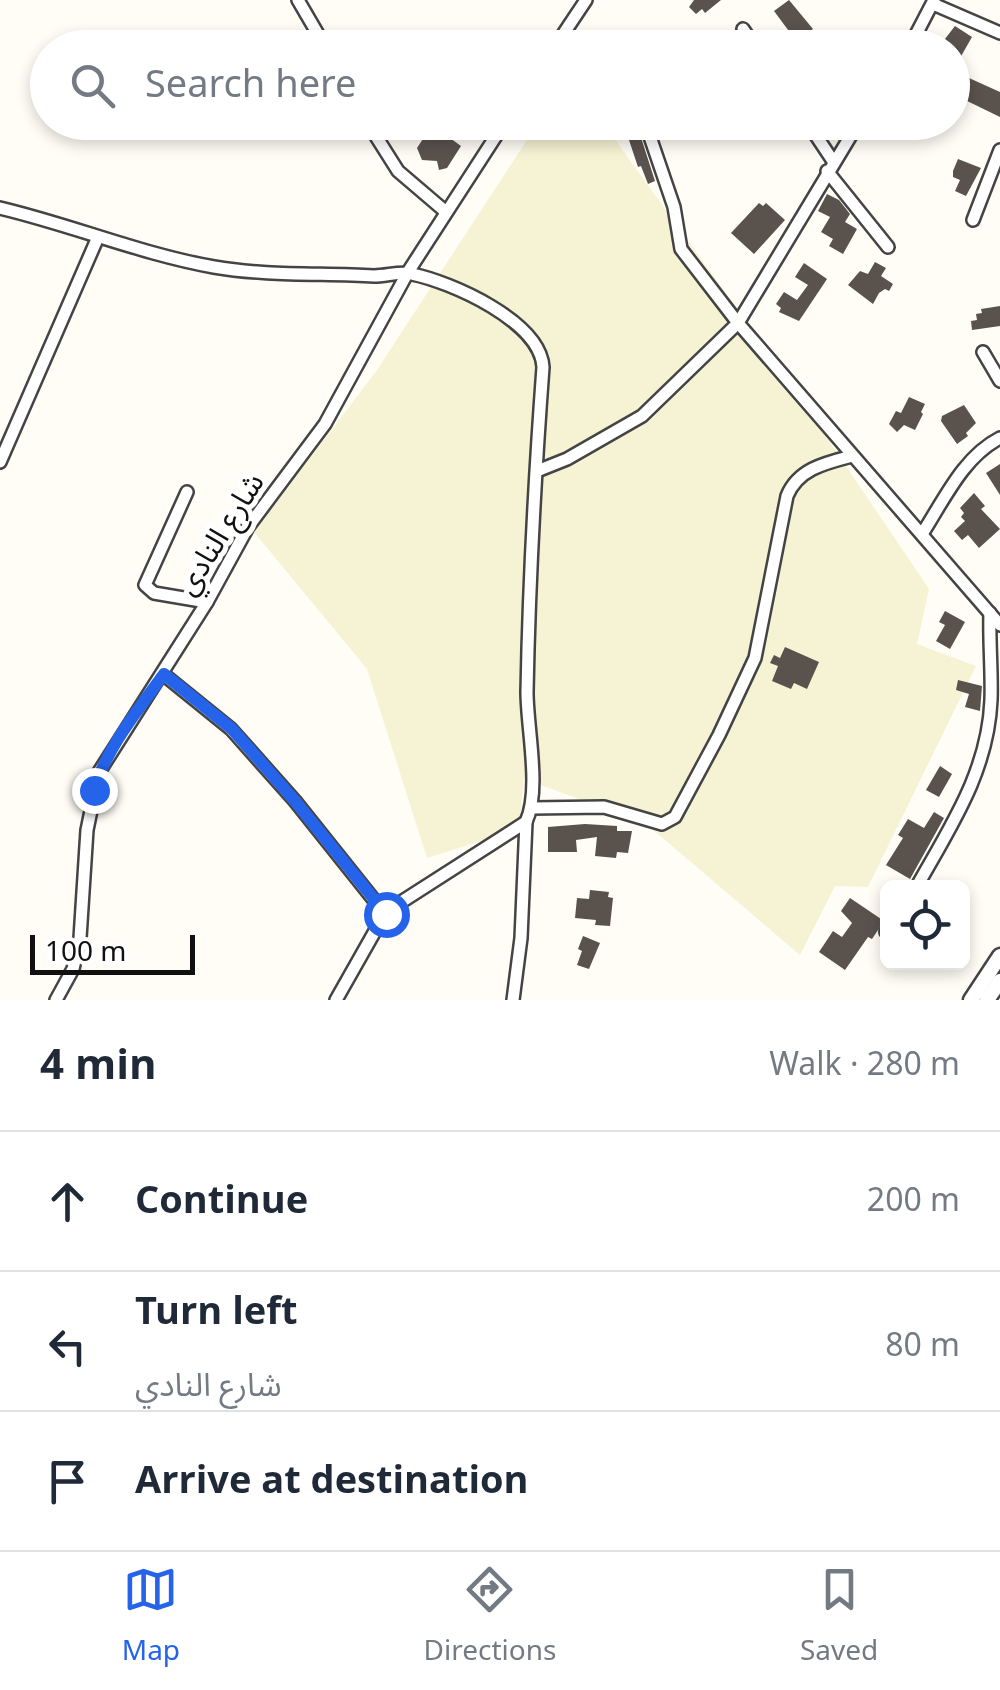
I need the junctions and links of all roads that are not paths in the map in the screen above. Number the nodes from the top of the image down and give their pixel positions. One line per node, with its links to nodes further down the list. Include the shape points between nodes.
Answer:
1 (298, 0): 4 (street)
2 (586, 0): 5 (street)
3 (933, 2): 6 (street); 7 (street)
4 (316, 30)
5 (568, 30)
6 (918, 30)
7 (1000, 33)
8 (378, 140): 16 (street, via 398,171)
9 (493, 140): 16 (street, شارع النادي)
10 (650, 140): 21 (street, via 674,207 680,249)
11 (816, 140): 14 (street)
12 (847, 140): 14 (street)
13 (1000, 150): 17 (street)
14 (830, 166): 19 (street); 21 (street)
15 (4, 206): 18 (street)
16 (446, 212): 20 (street, شارع النادي)
17 (974, 220)
18 (98, 237): 20 (street, via 217,268); 26 (street)
19 (888, 247)
20 (408, 272): 27 (street, via 494,308 536,346 543,367); 30 (street, شارع النادي, via 325,424 258,513)
21 (738, 323): 25 (street); 27 (street, via 642,416)
22 (983, 352): 23 (street)
23 (1000, 381)
24 (1000, 438): 29 (street, via 979,450)
25 (852, 456): 29 (street); 34 (street, via 816,467 792,484 751,670 675,817 662,824 604,808)
26 (0, 462)
27 (537, 471): 34 (street, via 527,696)
28 (187, 492): 30 (street, via 145,588)
29 (922, 534): 31 (street)
30 (207, 602): 33 (street, شارع النادي)
31 (990, 613): 32 (street); 36 (street, via 991,698 976,774)
32 (1000, 625)
33 (164, 674): 37 (street, via 232,729); 40 (street, شارع النادي, via 100,772 87,830 80,938)
34 (532, 808): 35 (street)
35 (526, 822): 37 (street); 42 (street)
36 (921, 880)
37 (386, 915): 41 (street)
38 (1000, 956): 43 (street)
39 (1000, 981): 44 (street)
40 (56, 1000)
41 (336, 1000)
42 (514, 1000)
43 (971, 1000)
44 (988, 1000)

